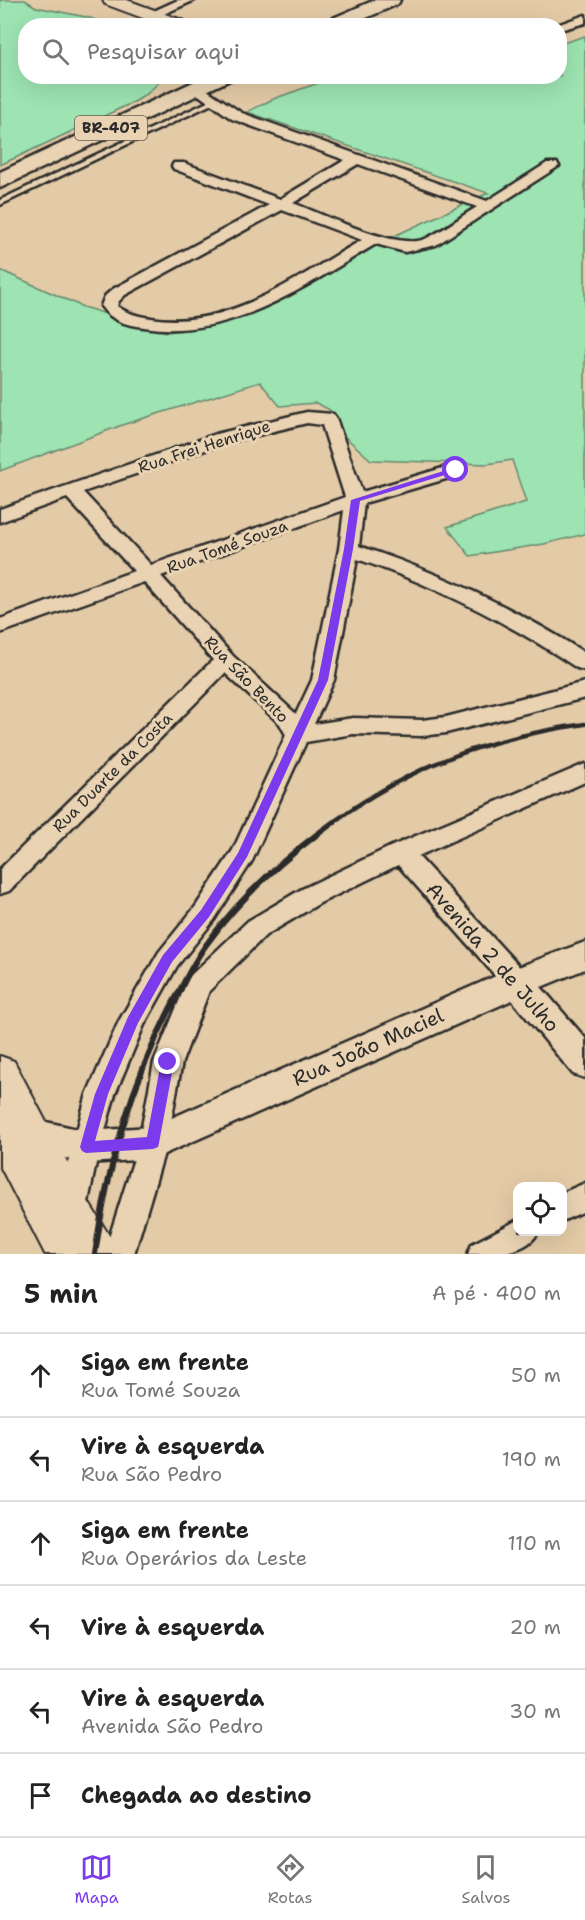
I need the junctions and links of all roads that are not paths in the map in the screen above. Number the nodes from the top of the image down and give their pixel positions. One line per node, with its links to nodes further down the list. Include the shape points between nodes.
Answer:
1 (111, 0): 4 (main road)
2 (189, 0): 4 (street)
3 (391, 0): 6 (highway)
4 (151, 15): 5 (main road)
5 (159, 18)
6 (349, 18)
7 (585, 19): 8 (street)
8 (567, 24)
9 (215, 84): 10 (highway, BR-407)
10 (206, 94): 11 (street, via 237,116); 14 (highway, BR-407)
11 (356, 159): 17 (street); 18 (street)
12 (180, 166): 17 (street)
13 (552, 166): 18 (street)
14 (51, 168): 15 (highway, BR-407); 16 (lane)
15 (0, 181)
16 (0, 203)
17 (283, 203): 19 (street); 19 (street, via 119,292 108,302 111,310 160,326 205,322 255,306)
18 (488, 206): 19 (street, via 423,244 397,246)
19 (374, 239)
20 (456, 470): 22 (street, Rua Tomé Souza)
21 (71, 491): 22 (street, Rua Frei Henrique, via 246,430 295,417 321,415 331,425); 23 (street, Rua Frei Henrique); 25 (street, Rua São Bento)
22 (356, 500): 24 (street); 25 (street, Rua Tomé Souza)
23 (0, 516)
24 (349, 549): 28 (street, via 417,573 545,637); 30 (street, via 323,680)
25 (148, 574): 26 (street, Rua Tomé Souza); 27 (street, Rua São Bento)
26 (0, 626)
27 (225, 661): 30 (street, Rua São Bento, via 264,694); 33 (street, Rua Duarte da Costa)
28 (585, 663)
29 (585, 690): 30 (street, via 446,725 353,726)
30 (298, 736): 40 (street, via 243,854 205,913 168,959 132,1021 101,1094)
31 (585, 772): 32 (street)
32 (401, 853): 35 (street, Avenida 2 de Julho); 39 (street, via 311,896 257,928 198,985 168,1062)
33 (0, 884)
34 (585, 955): 35 (street, Rua João Maciel)
35 (517, 982): 36 (street, Avenida 2 de Julho); 39 (street, Rua João Maciel)
36 (585, 1063)
37 (0, 1073): 38 (main road)
38 (16, 1131): 40 (street); 43 (main road); 45 (main road)
39 (153, 1143): 40 (street); 47 (street)
40 (86, 1147): 43 (street)
41 (585, 1196): 42 (street)
42 (567, 1206)
43 (71, 1212): 45 (street); 46 (main road)
44 (516, 1236): 48 (street)
45 (70, 1254)
46 (97, 1254)
47 (119, 1254)
48 (483, 1254)

